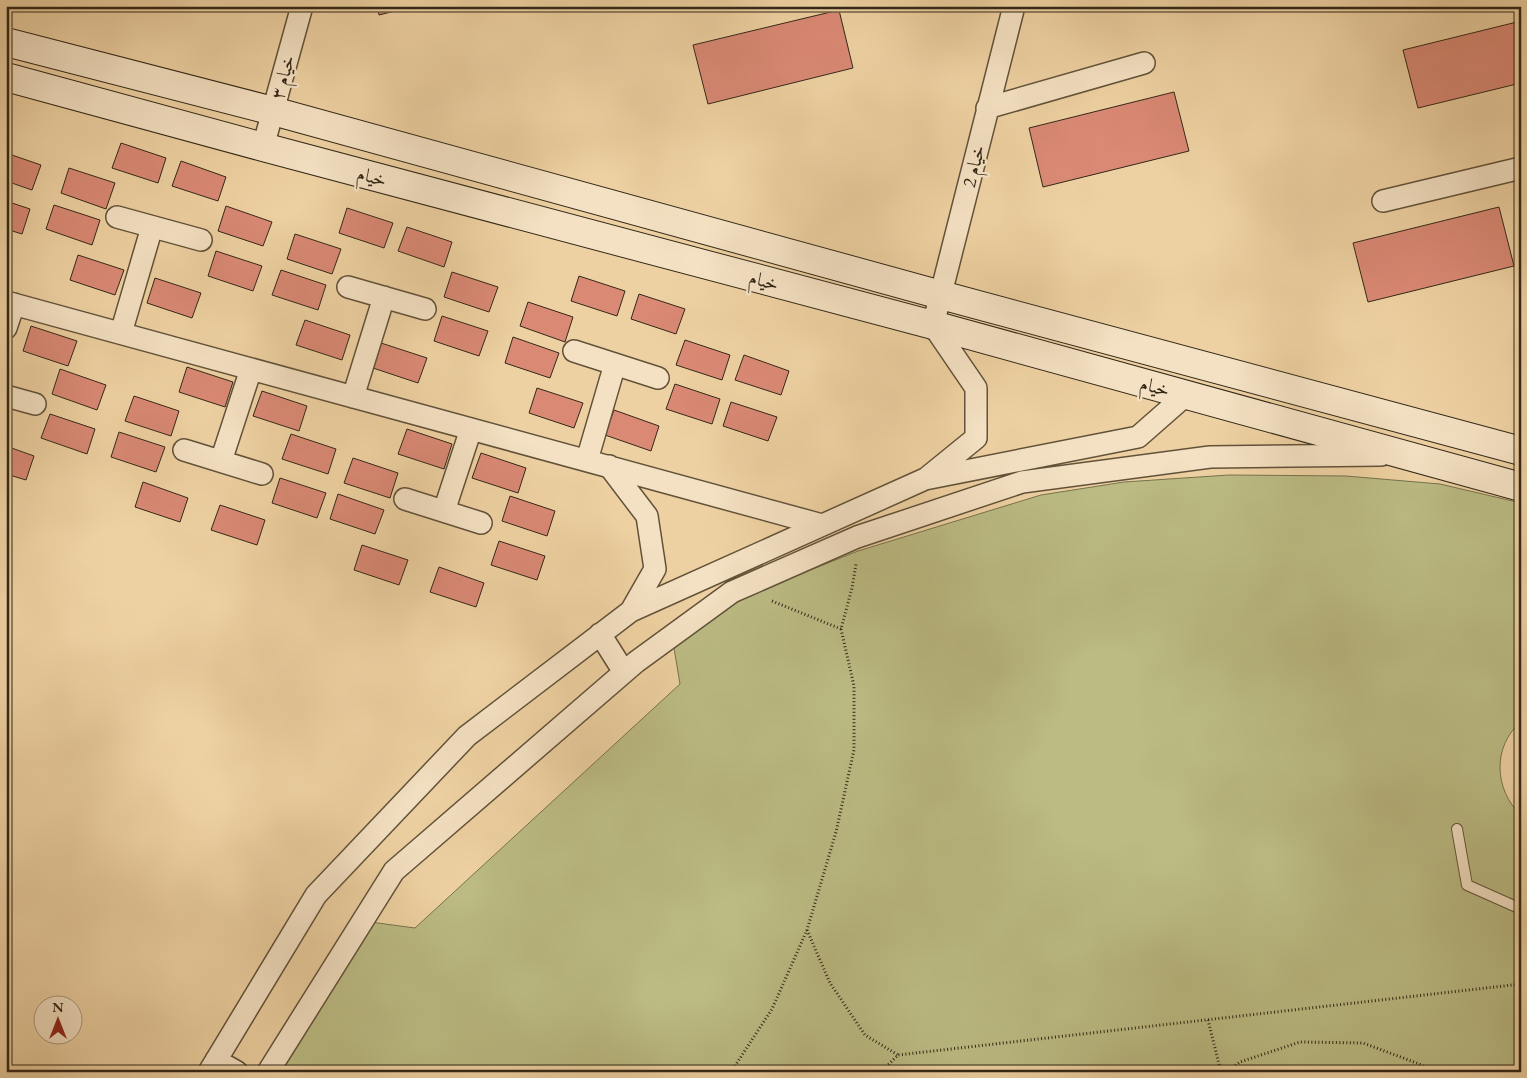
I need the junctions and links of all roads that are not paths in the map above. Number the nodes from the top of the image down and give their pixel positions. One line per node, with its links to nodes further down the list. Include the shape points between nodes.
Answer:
1 (302, 6): 7 (street, خیام ۳)
2 (1014, 6): 6 (street, خیام 2)
3 (6, 42): 7 (street, خیام)
4 (1144, 63): 6 (street)
5 (6, 77): 8 (street, خیام)
6 (987, 108): 15 (street, خیام 2)
7 (273, 111): 8 (street, خیام ۳); 15 (street, خیام)
8 (263, 147): 19 (street, خیام)
9 (1521, 168): 10 (street)
10 (1383, 201)
11 (117, 217): 12 (street)
12 (152, 227): 13 (street); 21 (street)
13 (201, 240)
14 (348, 287): 16 (street)
15 (941, 295): 19 (street, خیام 2); 32 (street, خیام)
16 (384, 297): 18 (street); 28 (street)
17 (10, 303): 20 (street); 21 (street)
18 (425, 310)
19 (933, 325): 26 (street, خیام); 38 (street, via 976,388 976,438)
20 (6, 328)
21 (121, 333): 24 (street)
22 (574, 351): 23 (street)
23 (615, 364): 25 (street); 34 (street)
24 (251, 368): 28 (street); 35 (street)
25 (658, 378)
26 (1187, 394): 33 (street, خیام); 38 (street, via 1138,437)
27 (6, 396): 29 (street)
28 (352, 397): 30 (street)
29 (35, 404)
30 (470, 428): 34 (street); 41 (street)
31 (184, 450): 35 (street)
32 (1521, 451)
33 (1404, 454): 39 (street, خیام); 46 (street, via 1210,456 1022,482 857,537 732,592)
34 (587, 460): 36 (street)
35 (221, 461): 37 (street)
36 (609, 466): 43 (street); 44 (street, via 647,516 655,569)
37 (262, 474)
38 (925, 479): 43 (street)
39 (1521, 486)
40 (405, 499): 41 (street)
41 (444, 511): 42 (street)
42 (481, 522)
43 (822, 525): 44 (street)
44 (630, 610): 45 (street)
45 (600, 634): 46 (street); 49 (street, via 467,736 316,895)
46 (624, 672): 51 (street, via 394,871)
47 (1457, 829): 48 (lane, via 1466,885)
48 (1521, 909)
49 (213, 1066): 50 (street)
50 (237, 1072)
51 (268, 1072)

